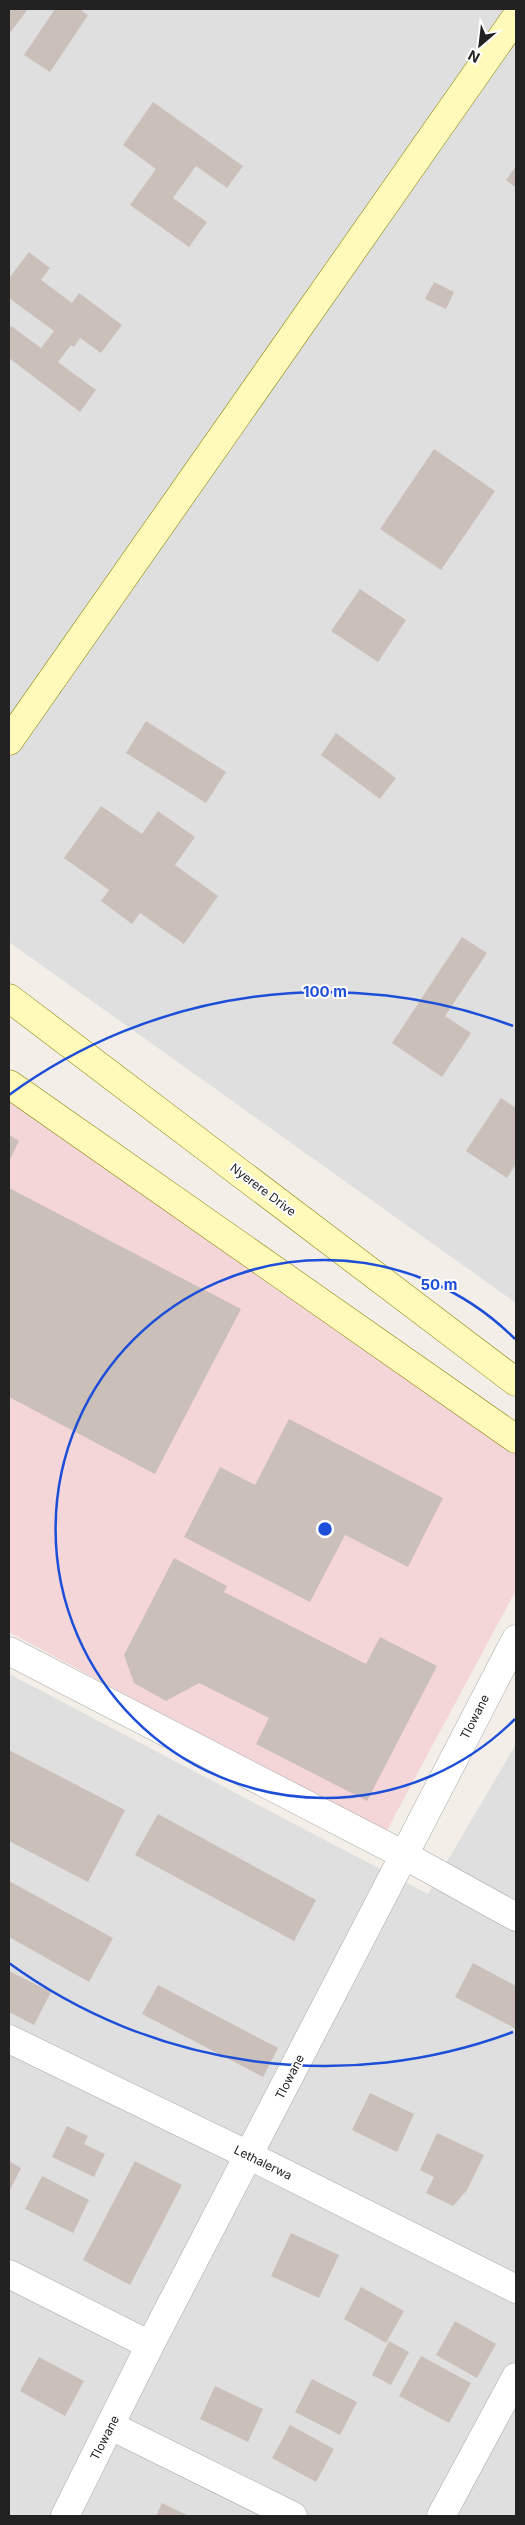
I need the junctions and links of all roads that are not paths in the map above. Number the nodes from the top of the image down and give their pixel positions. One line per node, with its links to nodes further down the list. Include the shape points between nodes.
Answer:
1 (516, 17): 2 (main road)
2 (9, 741)
3 (9, 998): 5 (main road, Nyerere Drive)
4 (9, 1084): 6 (main road)
5 (516, 1382)
6 (516, 1439)
7 (516, 1639): 9 (street, Tlowane)
8 (9, 1651): 9 (street)
9 (404, 1855): 10 (street); 12 (street, Tlowane)
10 (516, 1917)
11 (9, 2039): 12 (street, Lethalerwa)
12 (250, 2156): 14 (street, Lethalerwa); 15 (street, Tlowane)
13 (9, 2274): 15 (street)
14 (516, 2289)
15 (150, 2345): 17 (street, Tlowane)
16 (516, 2377): 20 (street)
17 (111, 2426): 18 (street, Tlowane); 19 (street)
18 (64, 2516)
19 (293, 2516)
20 (441, 2516)

